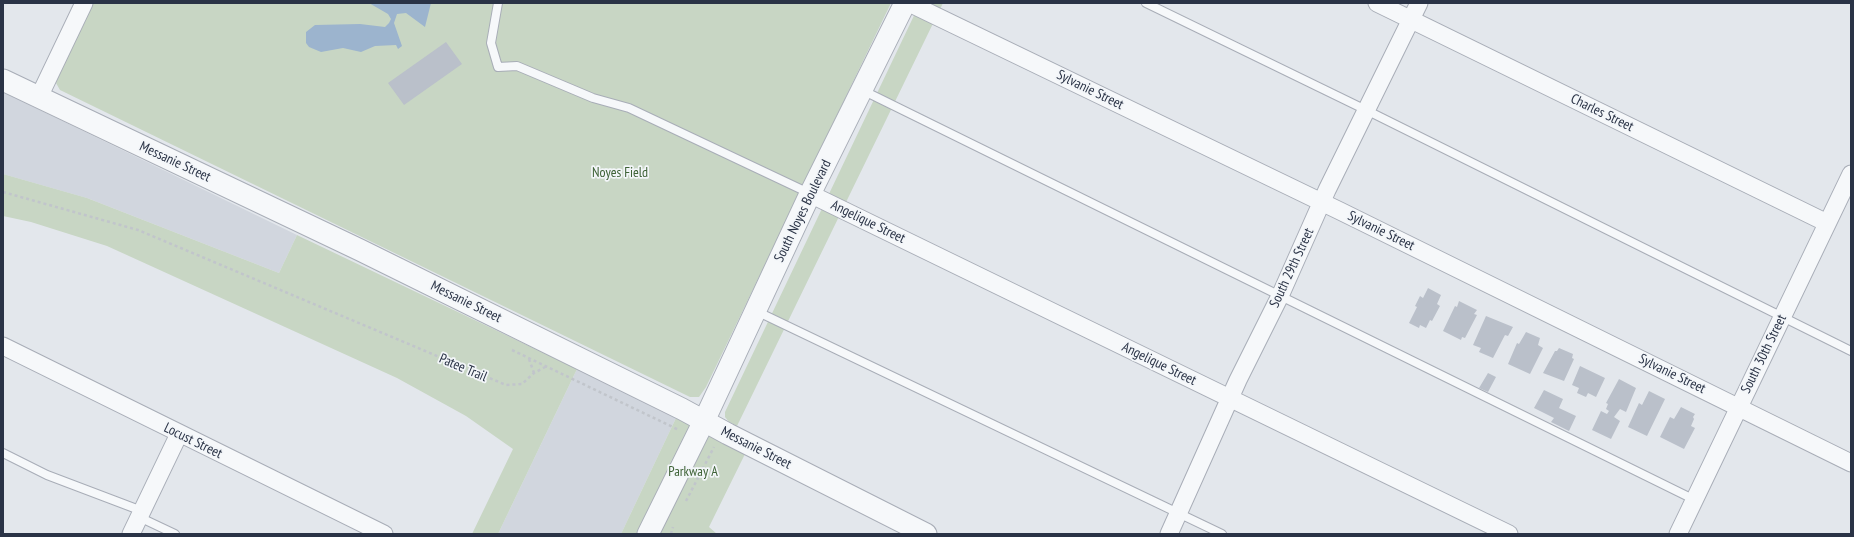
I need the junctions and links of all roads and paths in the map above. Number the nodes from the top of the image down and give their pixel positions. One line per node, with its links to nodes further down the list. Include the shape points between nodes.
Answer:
1 (84, 3): 11 (street)
2 (498, 3): 15 (lane, via 491,43 498,67 517,66 593,98 629,108)
3 (905, 3): 10 (street, South Noyes Boulevard)
4 (909, 3): 16 (street, Sylvanie Street)
5 (1146, 3): 12 (lane)
6 (1377, 3): 8 (street, Charles Street)
7 (1419, 3): 8 (street, South 29th Street)
8 (1411, 20): 12 (street, South 29th Street); 17 (street, Charles Street)
9 (3, 80): 11 (street, Messanie Street)
10 (862, 90): 15 (street, South Noyes Boulevard); 18 (lane)
11 (39, 97): 29 (street, Messanie Street, via 360,250)
12 (1366, 110): 16 (street, South 29th Street); 20 (lane)
13 (1851, 174): 17 (street, South 30th Street)
14 (3, 192): 26 (path, Patee Trail, via 138,230 506,385 522,384)
15 (810, 194): 19 (street, South Noyes Boulevard); 27 (street, Angelique Street)
16 (1322, 202): 18 (street, South 29th Street); 28 (street, Sylvanie Street)
17 (1827, 223): 20 (street, South 30th Street)
18 (1280, 296): 27 (street, South 29th Street); 34 (lane)
19 (755, 310): 29 (street, South Noyes Boulevard); 36 (lane)
20 (1782, 317): 23 (lane); 28 (street, South 30th Street)
21 (3, 346): 30 (street, Locust Street)
22 (512, 350): 24 (path)
23 (1851, 351)
24 (528, 358): 25 (path); 26 (path)
25 (546, 366): 26 (path, Patee Trail); 29 (path)
26 (534, 373)
27 (1229, 399): 36 (street, South 29th Street); 47 (street, Angelique Street)
28 (1738, 407): 33 (street, Sylvanie Street); 34 (street, South 30th Street)
29 (700, 429): 31 (street, Messanie Street); 31 (path); 42 (street, South Noyes Boulevard)
30 (179, 434): 37 (street); 41 (street, Locust Street)
31 (721, 441): 35 (path); 44 (street, Messanie Street)
32 (3, 453): 37 (lane, via 47,475)
33 (1851, 463)
34 (1695, 500): 48 (street, South 30th Street)
35 (683, 507)
36 (1179, 513): 45 (street, South 29th Street); 46 (lane)
37 (141, 514): 39 (street); 40 (lane)
38 (676, 521): 43 (path)
39 (132, 534)
40 (175, 534)
41 (384, 534)
42 (648, 534)
43 (672, 534)
44 (926, 534)
45 (1169, 534)
46 (1222, 534)
47 (1509, 534)
48 (1678, 534)

